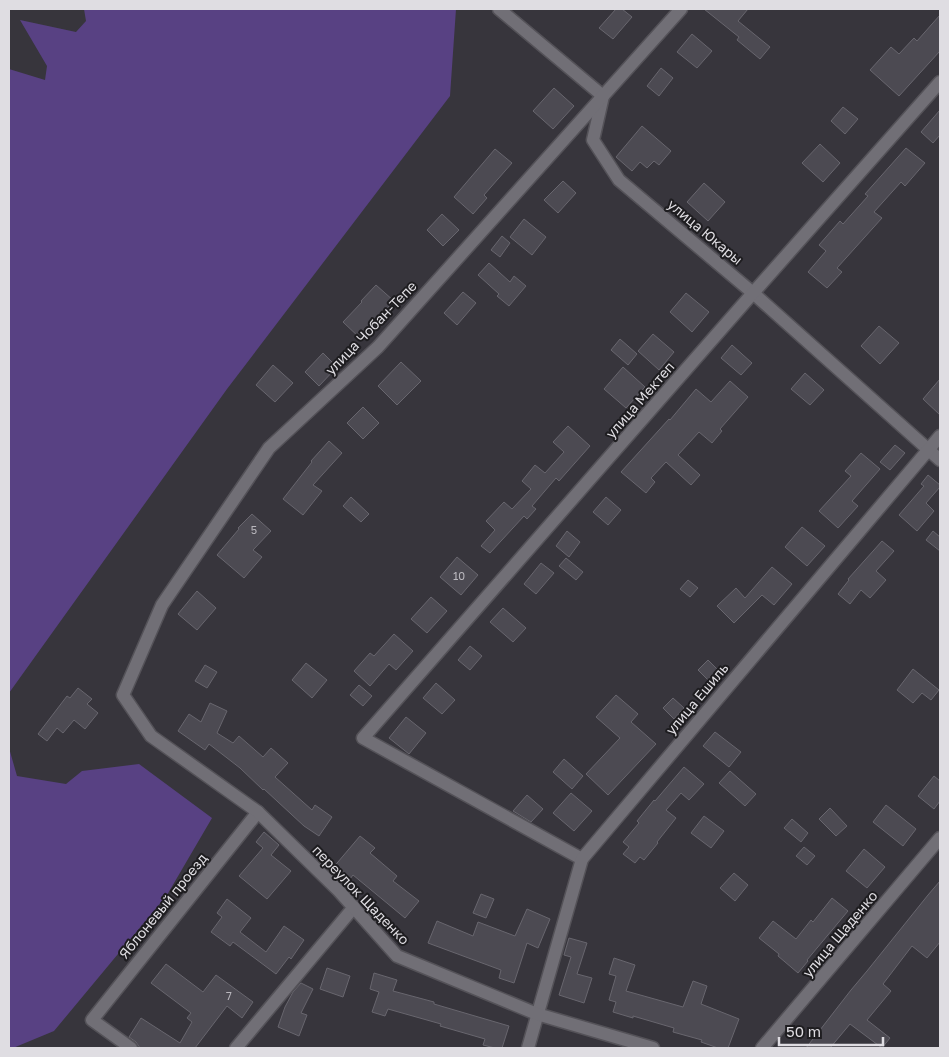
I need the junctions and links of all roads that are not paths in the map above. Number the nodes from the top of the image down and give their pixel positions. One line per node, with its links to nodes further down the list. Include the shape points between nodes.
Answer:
1 (499, 9): 4 (street)
2 (681, 9): 4 (street, улица Чобан-Тепе)
3 (940, 82): 5 (street, улица Мектеп)
4 (603, 96): 5 (street, улица Юкары, via 593,140 620,180); 9 (street, улица Чобан-Тепе, via 378,347 269,448 162,605)
5 (753, 293): 7 (street, улица Юкары); 12 (street, улица Мектеп, via 363,738)
6 (940, 436): 7 (street, улица Ешиль)
7 (928, 450): 8 (street, улица Юкары); 12 (street, улица Ешиль)
8 (940, 460)
9 (123, 695): 10 (street, переулок Щаденко, via 151,736)
10 (258, 812): 13 (street, переулок Щаденко); 15 (street, Яблоневый проезд, via 92,1020)
11 (940, 838): 19 (street, улица Щаденко)
12 (582, 859): 14 (street, улица Ешиль)
13 (354, 907): 14 (street, переулок Щаденко, via 397,956); 16 (street)
14 (537, 1014): 17 (street, улица Ешиль); 18 (street, переулок Щаденко)
15 (131, 1048)
16 (236, 1048)
17 (528, 1048)
18 (653, 1048)
19 (762, 1048)

